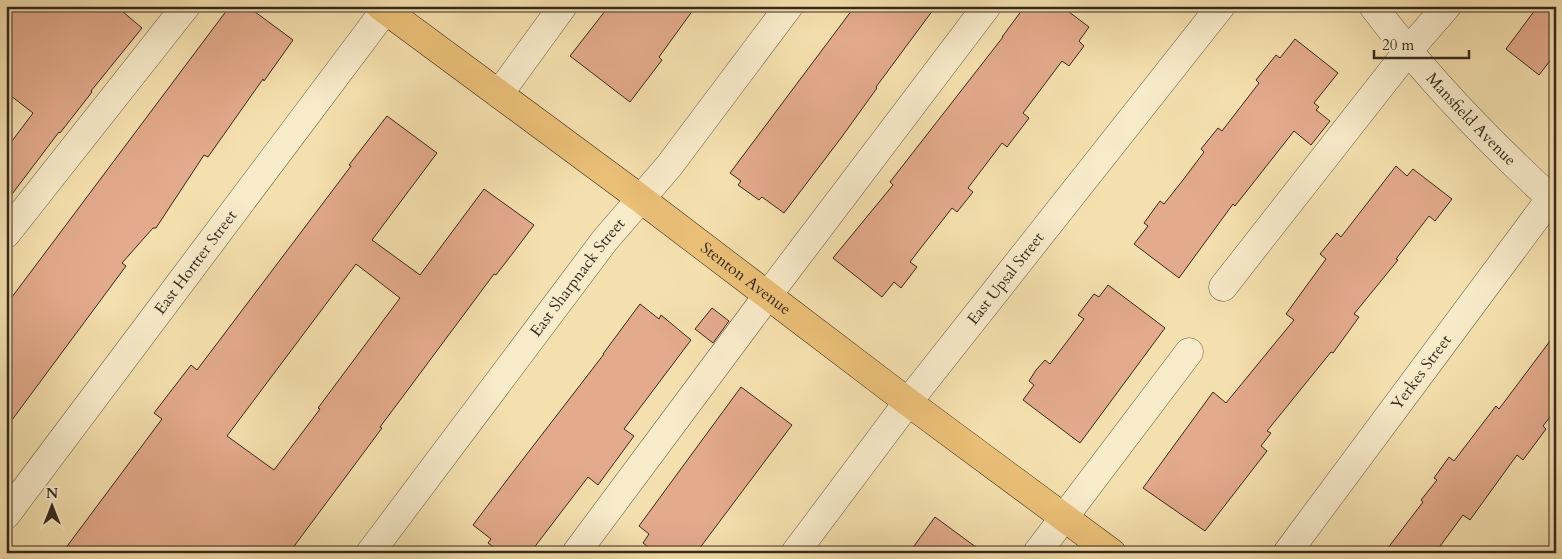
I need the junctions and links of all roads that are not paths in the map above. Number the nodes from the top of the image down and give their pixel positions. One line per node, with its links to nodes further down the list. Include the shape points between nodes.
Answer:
1 (186, 6): 13 (street)
2 (563, 6): 10 (street)
3 (789, 6): 12 (street, East Sharpnack Street)
4 (987, 6): 15 (street)
5 (1221, 6): 17 (street, East Upsal Street)
6 (1373, 6): 9 (street, Mansfield Avenue)
7 (1447, 6): 9 (street)
8 (382, 8): 10 (main road, Stenton Avenue); 18 (street, East Hortter Street)
9 (1408, 51): 11 (street, Mansfield Avenue, via 1466,117); 14 (street)
10 (499, 94): 12 (main road, Stenton Avenue)
11 (1554, 197): 25 (street, Yerkes Street)
12 (641, 199): 15 (main road, Stenton Avenue); 20 (street, East Sharpnack Street, via 605,240)
13 (6, 234)
14 (1223, 287)
15 (768, 295): 17 (main road, Stenton Avenue); 21 (street)
16 (1189, 352): 19 (street)
17 (908, 402): 19 (main road, Stenton Avenue); 22 (street, East Upsal Street)
18 (6, 515)
19 (1064, 517): 23 (street); 24 (main road, Stenton Avenue)
20 (370, 553)
21 (576, 553)
22 (795, 553)
23 (1037, 553)
24 (1112, 553)
25 (1287, 553)

